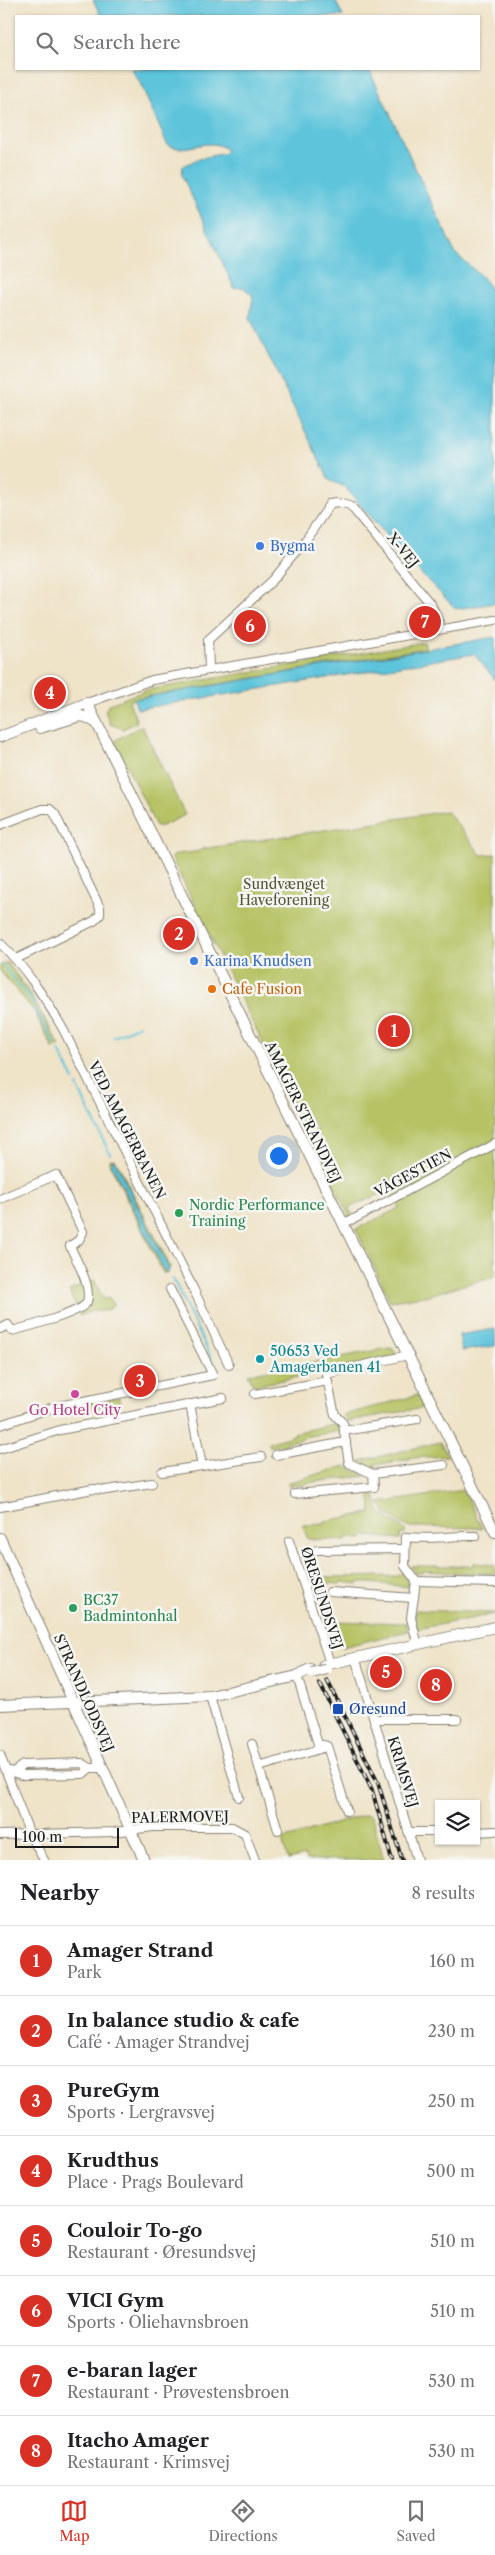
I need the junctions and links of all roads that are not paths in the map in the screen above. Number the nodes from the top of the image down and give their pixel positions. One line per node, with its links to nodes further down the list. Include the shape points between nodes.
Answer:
1 (495, 620): 2 (street)
2 (441, 629): 3 (street); 3 (street, X-VEJ, via 432,606 350,505 331,503 273,580 208,640)
3 (209, 670): 4 (street, via 152,680)
4 (87, 703): 5 (street, AMAGER STRANDVEJ); 6 (street)
5 (97, 724): 6 (street, via 80,716 36,730); 13 (street, AMAGER STRANDVEJ)
6 (20, 729): 7 (street)
7 (0, 737)
8 (0, 825): 10 (street, via 50,808 100,908 100,915 94,921)
9 (0, 943): 10 (street, VED AMAGERBANEN)
10 (16, 959): 17 (street, VED AMAGERBANEN, via 63,1029)
11 (495, 1144): 13 (street, VÅGESTIEN)
12 (0, 1199): 15 (street, via 56,1175 83,1232 70,1246 86,1285 88,1300 84,1306 48,1321 12,1331 8,1325)
13 (343, 1223): 16 (street, AMAGER STRANDVEJ)
14 (170, 1289): 23 (street, via 213,1375 54,1407)
15 (0, 1328)
16 (408, 1355): 18 (street, via 326,1374); 36 (street, AMAGER STRANDVEJ)
17 (229, 1365)
18 (328, 1381): 19 (street); 24 (street, via 335,1415 343,1422)
19 (255, 1394)
20 (223, 1398): 21 (street)
21 (190, 1404): 26 (street, via 60,1430); 30 (street)
22 (417, 1419): 24 (street)
23 (0, 1425)
24 (344, 1432): 25 (street)
25 (346, 1442): 27 (street); 32 (street, via 349,1463)
26 (0, 1449)
27 (276, 1455)
28 (261, 1457): 30 (street)
29 (444, 1465): 32 (street)
30 (202, 1466): 31 (street)
31 (162, 1472)
32 (373, 1474): 34 (street, via 374,1487)
33 (152, 1483): 35 (street, via 94,1489)
34 (295, 1494)
35 (0, 1507)
36 (495, 1532)
37 (476, 1536): 40 (street, via 406,1537)
38 (0, 1538): 52 (street, STRANDLODSVEJ)
39 (289, 1541): 49 (street, ØRESUNDSVEJ)
40 (405, 1549): 41 (street); 42 (street, via 405,1566)
41 (317, 1550)
42 (416, 1582): 43 (street); 45 (street)
43 (495, 1583)
44 (330, 1592): 45 (street)
45 (414, 1598): 47 (street, via 411,1618)
46 (495, 1627): 47 (street, ØRESUNDSVEJ)
47 (417, 1642): 48 (street, ØRESUNDSVEJ)
48 (355, 1658): 49 (street, ØRESUNDSVEJ); 54 (street, KRIMSVEJ)
49 (327, 1666): 50 (street, ØRESUNDSVEJ, bridge)
50 (305, 1673): 51 (street, ØRESUNDSVEJ); 57 (street, via 318,1744)
51 (210, 1696): 52 (street, ØRESUNDSVEJ); 62 (street)
52 (73, 1702): 53 (street, ØRESUNDSVEJ); 60 (street, STRANDLODSVEJ)
53 (0, 1705)
54 (374, 1719): 55 (street, KRIMSVEJ); 67 (street, KRIMSVEJ)
55 (456, 1719)
56 (252, 1744): 59 (street)
57 (327, 1746): 59 (street); 63 (street)
58 (0, 1755): 61 (street)
59 (259, 1767): 65 (street)
60 (102, 1768): 61 (street, via 90,1768 82,1763 23,1764 15,1771); 64 (street, STRANDLODSVEJ)
61 (6, 1771): 71 (street)
62 (239, 1797)
63 (347, 1811)
64 (130, 1830): 71 (street, PALERMOVEJ); 73 (street, STRANDLODSVEJ); 74 (street, PALERMOVEJ, via 241,1829)
65 (278, 1830)
66 (495, 1831): 69 (street)
67 (409, 1832): 68 (street); 75 (street, KRIMSVEJ)
68 (435, 1832)
69 (480, 1832)
70 (0, 1835): 71 (street, PALERMOVEJ)
71 (30, 1835): 72 (street)
72 (44, 1860)
73 (144, 1860)
74 (255, 1860)
75 (417, 1860)

